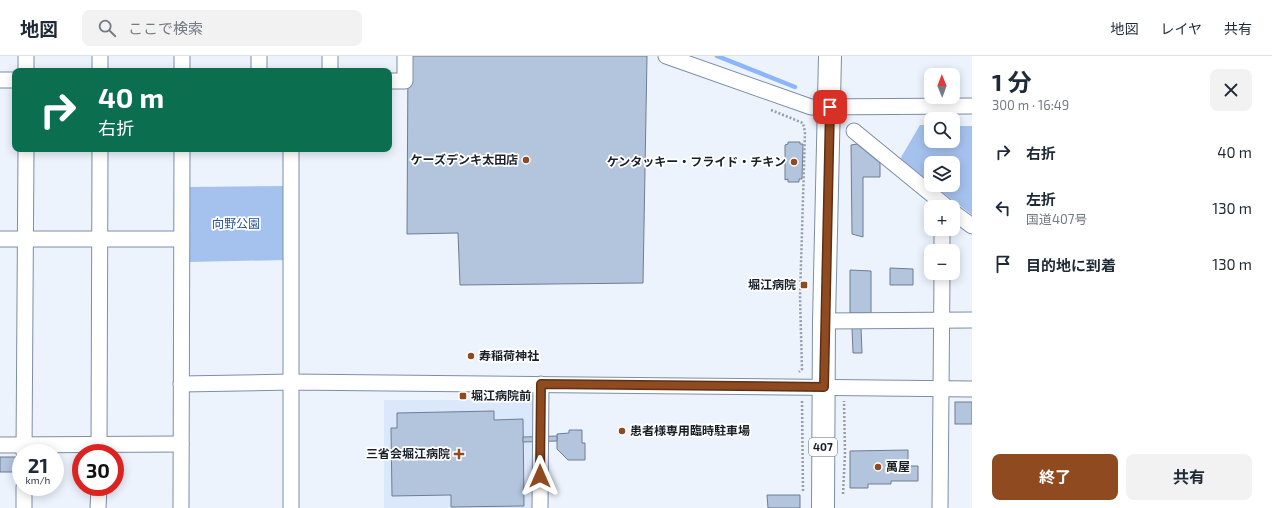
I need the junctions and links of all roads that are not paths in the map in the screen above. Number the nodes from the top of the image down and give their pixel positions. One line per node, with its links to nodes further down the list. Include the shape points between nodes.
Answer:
1 (26, 56): 9 (street)
2 (100, 56): 10 (street)
3 (182, 56): 11 (street)
4 (259, 56): 12 (street)
5 (330, 56): 13 (street)
6 (405, 56): 16 (street, via 405,81)
7 (666, 56): 18 (street, via 811,107)
8 (830, 56): 18 (highway, 407)
9 (26, 68)
10 (100, 68)
11 (182, 68)
12 (258, 68)
13 (330, 68)
14 (0, 80): 15 (street)
15 (12, 80)
16 (392, 81)
17 (972, 106): 18 (street)
18 (830, 107): 34 (highway, 407)
19 (854, 131): 24 (street)
20 (26, 152): 28 (street)
21 (100, 152): 29 (street)
22 (182, 152): 30 (street)
23 (291, 152): 35 (street)
24 (938, 200)
25 (960, 217): 26 (street)
26 (972, 226)
27 (0, 239): 28 (street)
28 (25, 239): 29 (street); 41 (street)
29 (100, 239): 30 (street); 42 (street)
30 (182, 239): 36 (street)
31 (942, 280): 32 (street)
32 (941, 319): 33 (street); 34 (street); 39 (street)
33 (972, 320)
34 (824, 321): 38 (highway, 407)
35 (291, 382): 36 (street); 37 (street); 53 (street)
36 (181, 384): 43 (street)
37 (541, 384): 38 (street); 54 (street)
38 (824, 387): 39 (street); 49 (highway, 407)
39 (941, 389): 40 (street); 55 (street)
40 (972, 389)
41 (24, 444)
42 (99, 444)
43 (181, 444): 46 (street); 52 (street)
44 (0, 445): 45 (street)
45 (12, 447)
46 (124, 447)
47 (24, 496): 50 (street)
48 (99, 496): 51 (street)
49 (833, 505)
50 (24, 508)
51 (98, 508)
52 (181, 508)
53 (291, 508)
54 (540, 508)
55 (940, 508)

